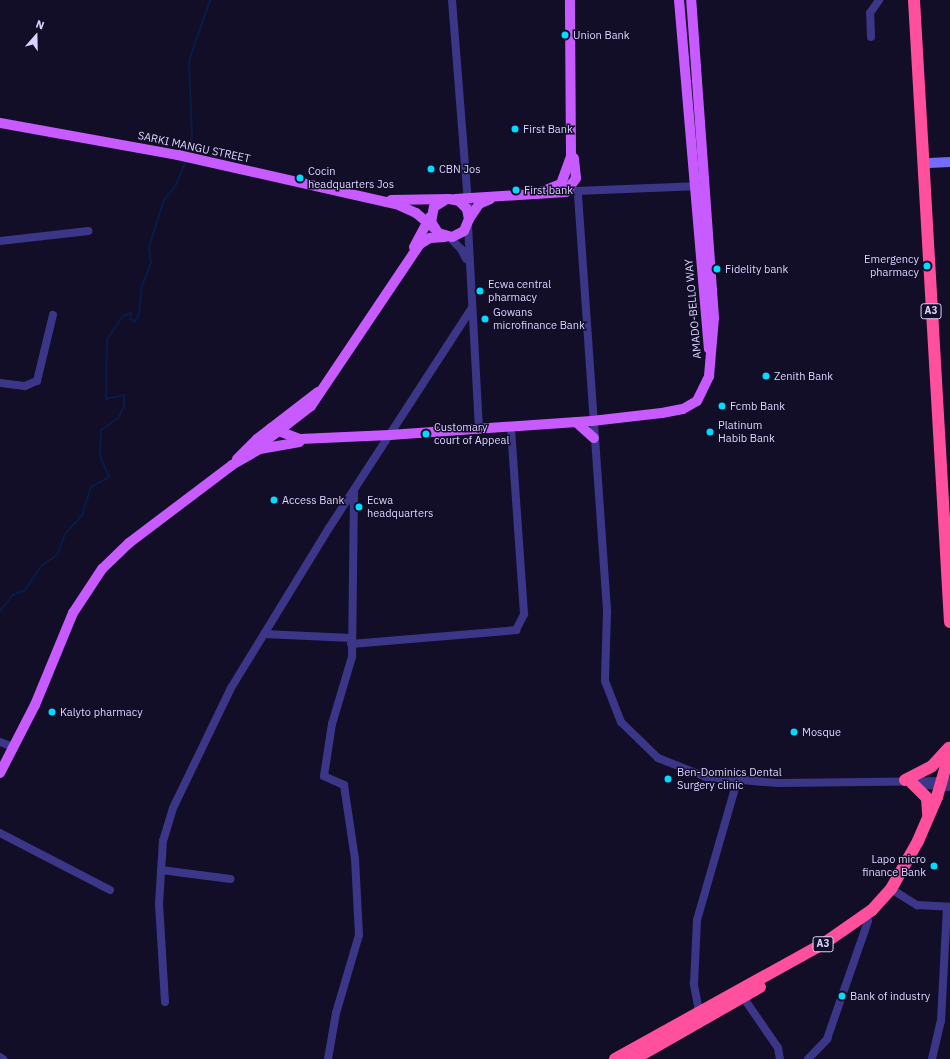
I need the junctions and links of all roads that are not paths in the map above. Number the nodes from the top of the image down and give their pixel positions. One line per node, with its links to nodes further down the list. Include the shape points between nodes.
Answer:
1 (452, 0): 19 (street)
2 (570, 0): 10 (main road)
3 (680, 0): 14 (main road, AMADO-BELLO WAY)
4 (691, 0): 15 (main road, AMADO-BELLO WAY)
5 (879, 0): 8 (street, via 871,8)
6 (914, 0): 45 (highway, A3)
7 (920, 0): 12 (highway, A3)
8 (871, 37)
9 (0, 123): 21 (main road, SARKI MANGU STREET, via 178,155)
10 (572, 142): 13 (main road); 16 (main road, via 576,174)
11 (950, 162): 12 (street)
12 (929, 163): 44 (highway, A3)
13 (564, 181): 16 (street); 17 (main road)
14 (694, 186): 15 (street); 16 (street); 31 (main road, AMADO-BELLO WAY)
15 (705, 186): 31 (main road, AMADO-BELLO WAY, via 714,318)
16 (574, 189): 17 (main road, via 560,193); 33 (street)
17 (536, 194): 18 (main road)
18 (494, 197): 19 (main road); 22 (main road, via 479,204)
19 (467, 198): 20 (main road); 22 (street)
20 (449, 199): 21 (main road); 22 (main road, via 462,203); 23 (main road)
21 (381, 201): 23 (main road, via 406,208)
22 (468, 219): 25 (main road, via 458,235); 28 (street)
23 (431, 221): 25 (main road); 27 (main road)
24 (88, 231): 26 (street)
25 (447, 237): 27 (main road, via 425,240); 28 (street, via 462,249)
26 (0, 241)
27 (410, 256): 37 (main road, via 311,406)
28 (468, 264): 29 (street)
29 (472, 308): 36 (street); 38 (street)
30 (53, 315): 32 (street, via 37,381 25,386)
31 (710, 367): 33 (main road, via 705,390 691,405 662,413)
32 (0, 383)
33 (592, 421): 34 (main road); 39 (street)
34 (576, 422): 35 (main road); 39 (main road)
35 (511, 426): 36 (main road); 47 (street, via 524,614 516,630)
36 (479, 428): 38 (main road)
37 (275, 430): 40 (main road, via 294,438); 41 (main road); 42 (main road)
38 (390, 435): 40 (main road); 43 (street)
39 (594, 438): 53 (street, via 607,612 605,681 611,703 633,738 663,761 692,774)
40 (317, 440): 41 (main road, via 279,444)
41 (245, 457): 42 (main road)
42 (232, 465): 49 (main road, via 129,543 92,582 73,614)
43 (354, 489): 46 (street); 47 (street)
44 (950, 505)
45 (950, 622)
46 (264, 634): 47 (street); 58 (street, via 214,721 173,808 163,841)
47 (351, 641): 69 (street, via 352,657 332,724 324,776 344,785 355,860 359,935 336,1013)
48 (0, 742): 49 (street)
49 (13, 747): 52 (main road)
50 (950, 747): 54 (highway, via 932,766)
51 (950, 752): 55 (highway, A3)
52 (0, 773)
53 (737, 781): 54 (street); 66 (street, via 697,920 694,969)
54 (909, 782): 55 (street); 56 (highway, via 927,798)
55 (946, 783): 56 (highway, A3); 61 (highway, A3, via 921,852)
56 (925, 824): 61 (highway, A3)
57 (0, 833): 60 (street)
58 (161, 870): 59 (street); 65 (street, via 159,904)
59 (230, 879)
60 (110, 890)
61 (894, 890): 62 (street, via 917,905); 63 (highway, A3); 66 (highway, A3, via 852,926)
62 (949, 907): 74 (street, via 941,1021)
63 (868, 921): 64 (highway, A3, via 828,949); 73 (street, via 827,1039)
64 (743, 997): 66 (highway, A3); 72 (street, via 778,1048)
65 (165, 1002)
66 (700, 1016): 70 (highway, A3); 71 (highway, A3)
67 (0, 1057): 68 (street)
68 (3, 1059)
69 (328, 1059)
70 (615, 1059)
71 (634, 1059)
72 (780, 1059)
73 (808, 1059)
74 (932, 1059)

